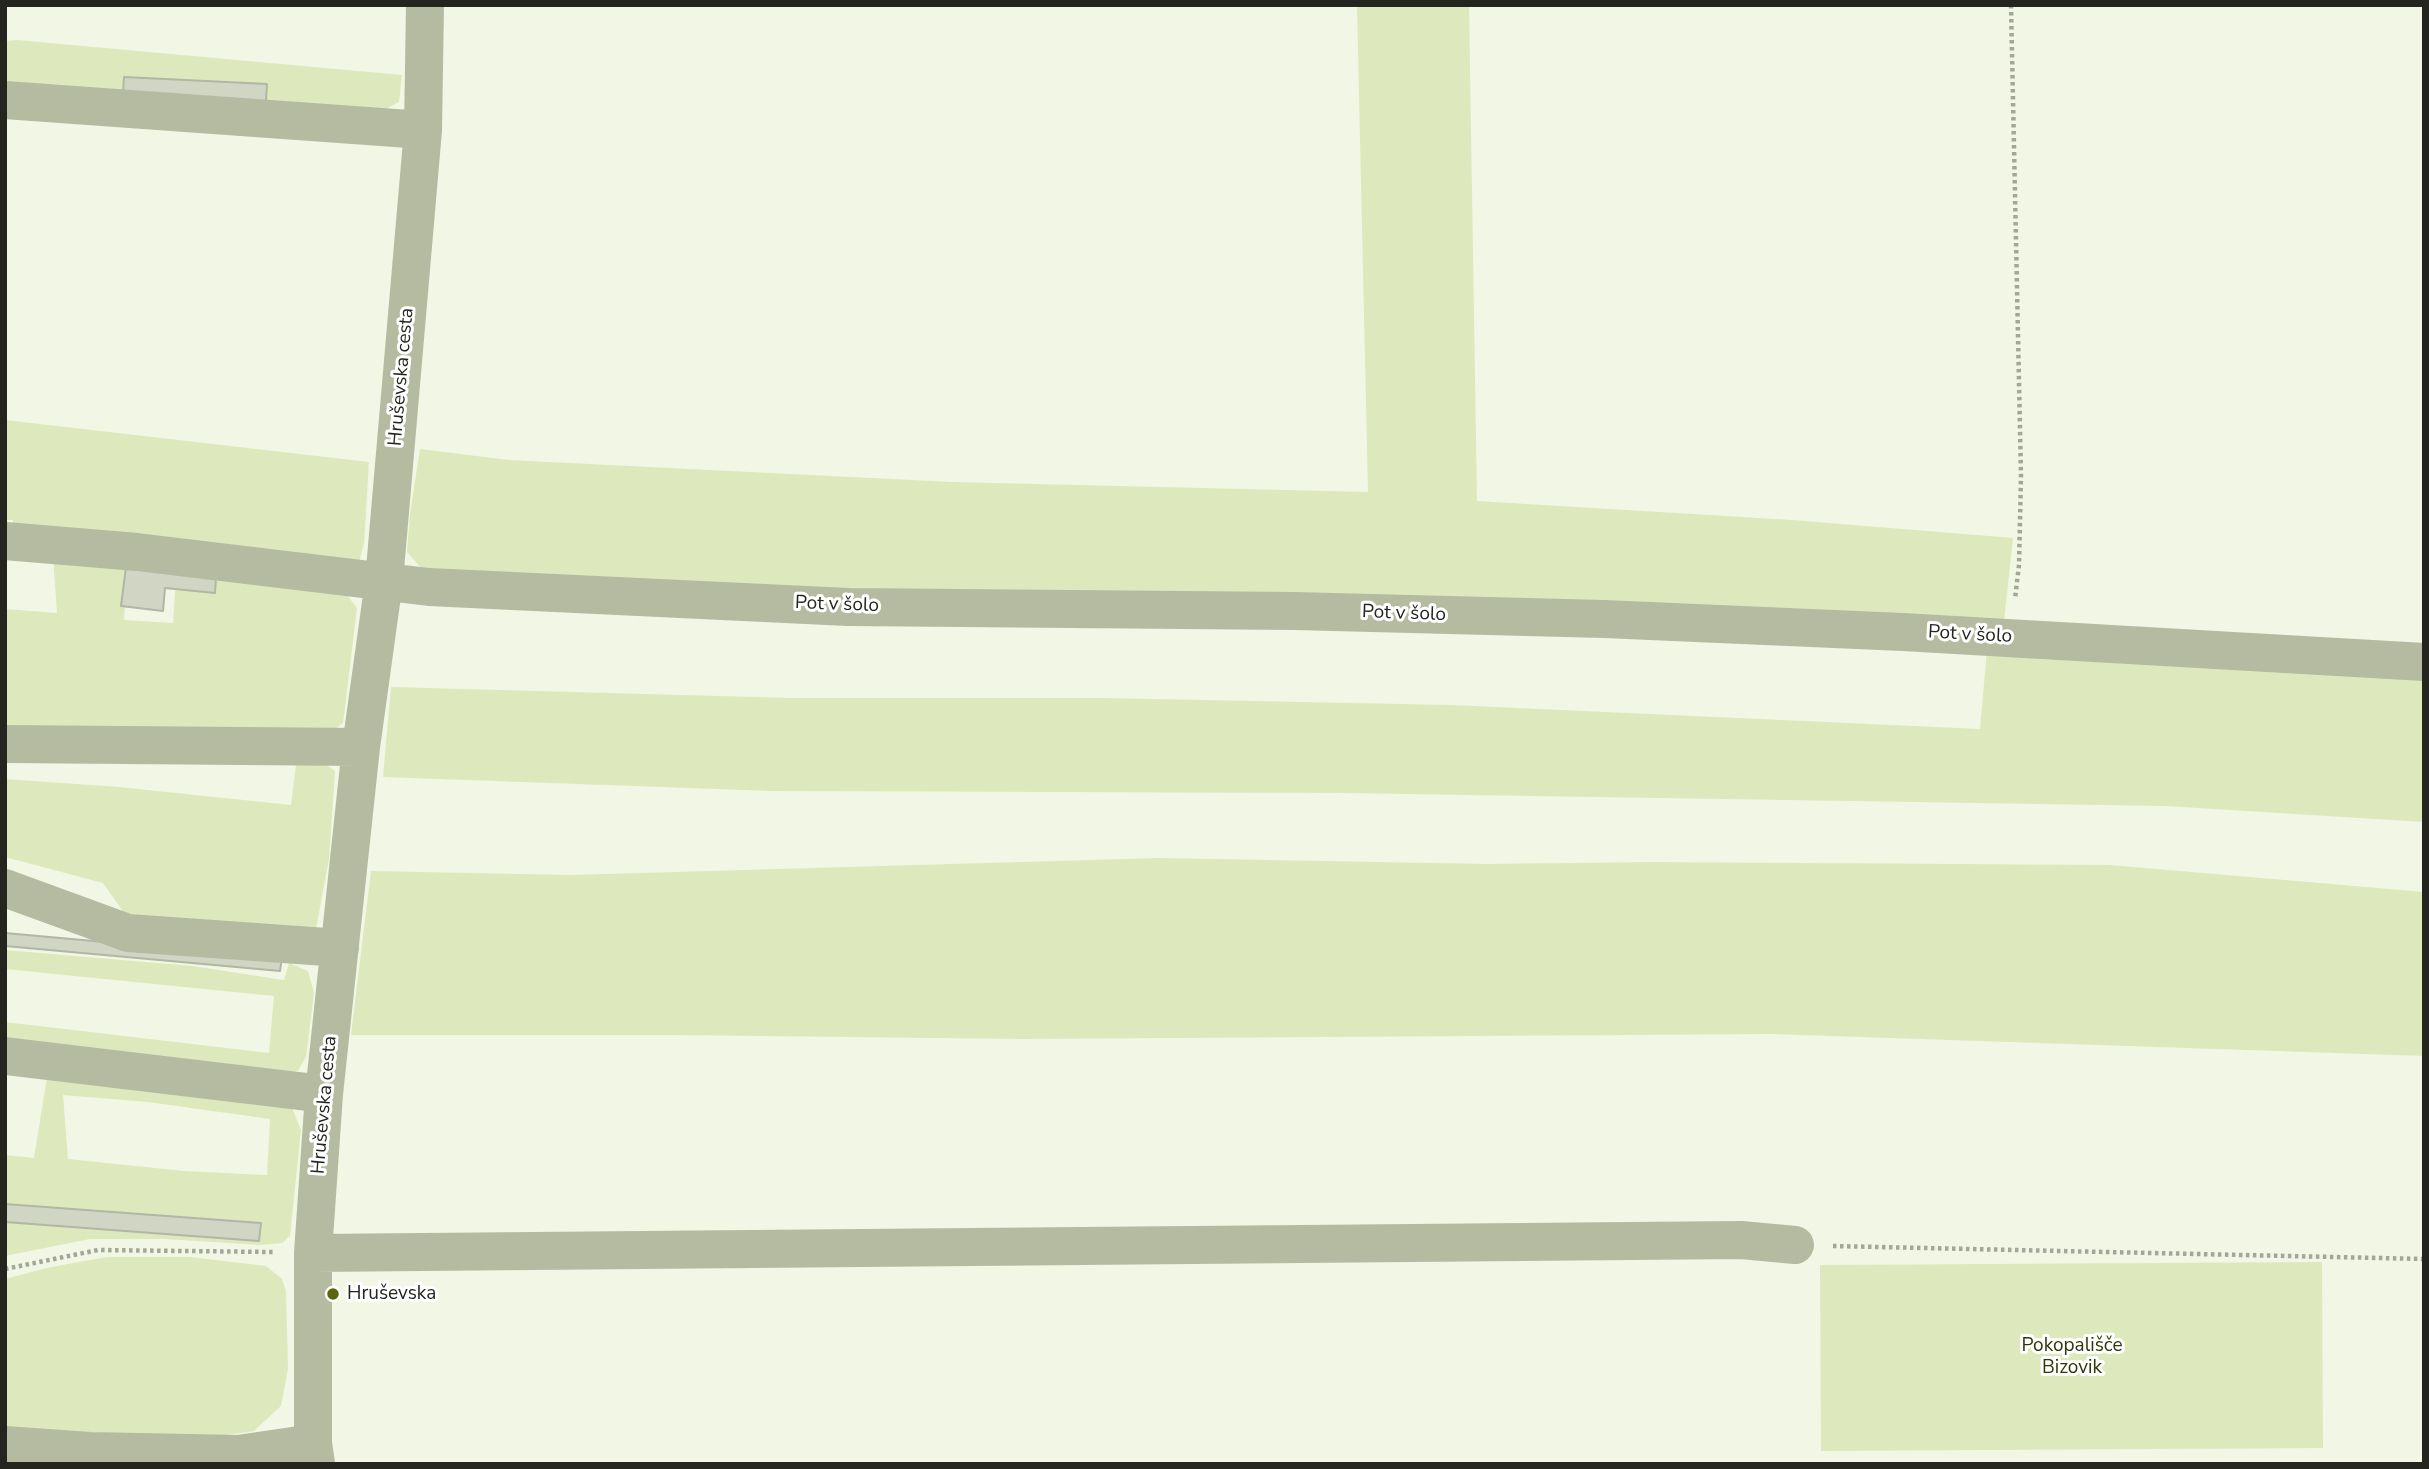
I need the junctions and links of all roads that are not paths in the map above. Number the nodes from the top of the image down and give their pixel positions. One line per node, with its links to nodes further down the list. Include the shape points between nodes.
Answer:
1 (425, 5): 3 (street, Hruševska cesta)
2 (5, 100): 3 (street)
3 (423, 131): 5 (street, Hruševska cesta)
4 (5, 541): 5 (street, Pot v šolo)
5 (384, 582): 6 (street, Pot v šolo, via 848,607 1604,619); 8 (street, Hruševska cesta)
6 (2424, 662)
7 (5, 744): 8 (street)
8 (361, 747): 10 (street, Hruševska cesta)
9 (5, 888): 10 (street, via 128,933)
10 (340, 948): 12 (street, Hruševska cesta)
11 (5, 1056): 12 (street)
12 (324, 1094): 14 (street, Hruševska cesta)
13 (1796, 1245): 14 (street, via 1727,1240)
14 (313, 1253): 16 (street, Hruševska cesta)
15 (5, 1445): 16 (street, via 90,1451)
16 (314, 1453)

